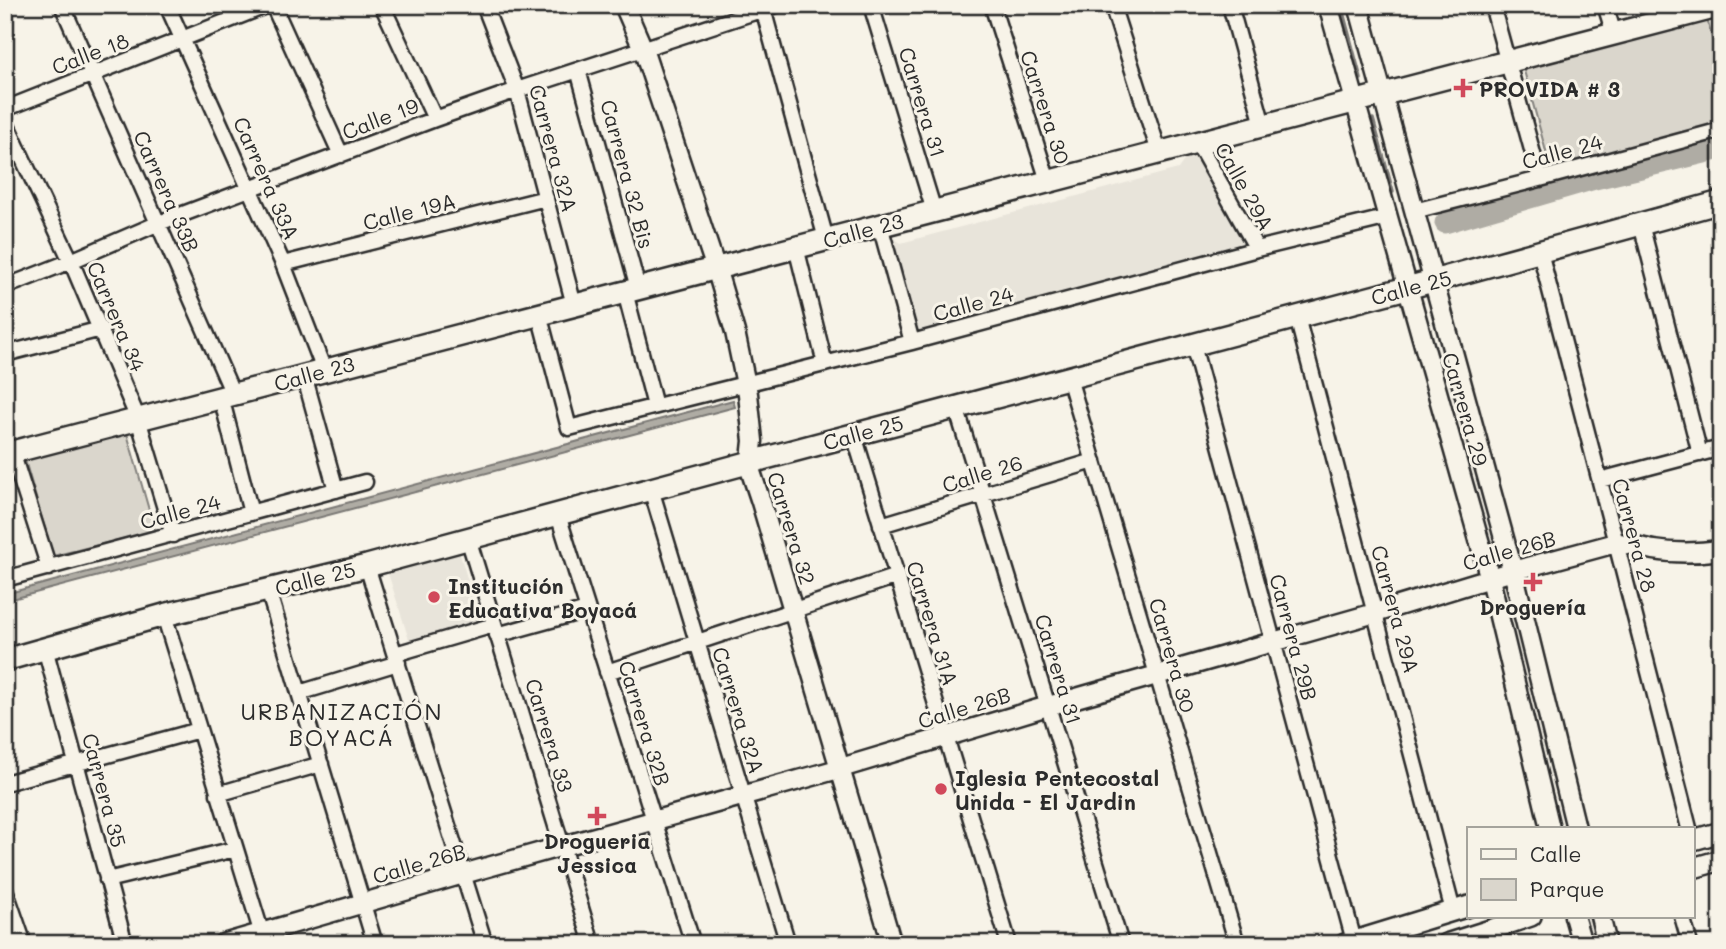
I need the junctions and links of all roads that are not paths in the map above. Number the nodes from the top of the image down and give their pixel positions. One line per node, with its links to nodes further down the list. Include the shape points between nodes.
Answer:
1 (62, 5): 23 (street, Carrera 33B)
2 (167, 5): 19 (street, Carrera 33A)
3 (268, 5): 19 (street, Calle 18)
4 (273, 5): 34 (street)
5 (382, 5): 28 (street)
6 (484, 5): 24 (street, Carrera 32A)
7 (624, 5): 20 (street, Carrera 32)
8 (871, 5): 40 (street, Carrera 31)
9 (992, 5): 36 (street, Carrera 30)
10 (1112, 5): 33 (street)
11 (1230, 5): 30 (street)
12 (1328, 5): 26 (street, Carrera 29)
13 (1358, 5): 25 (street, Carrera 29)
14 (1492, 5): 21 (street)
15 (1605, 5): 18 (street)
16 (767, 7): 20 (street, Calle 19); 46 (street)
17 (1719, 8): 18 (main road, Calle 23)
18 (1614, 34): 21 (main road, Calle 23)
19 (182, 40): 23 (street, Calle 18); 37 (street, Carrera 33A)
20 (643, 49): 22 (street, Calle 19); 52 (street, Carrera 32)
21 (1508, 61): 25 (main road, Calle 23); 35 (street)
22 (578, 70): 24 (street, Calle 19); 56 (street, Carrera 32 Bis)
23 (91, 74): 27 (street, Calle 18); 43 (street, Carrera 33B)
24 (517, 90): 28 (street, Calle 19); 38 (street, Carrera 32A)
25 (1382, 94): 26 (main road, Calle 23); 41 (street, Carrera 29)
26 (1355, 101): 30 (main road, Calle 23); 42 (street, Carrera 29)
27 (5, 109)
28 (435, 119): 34 (street, Calle 19)
29 (5, 121): 50 (street, Carrera 34)
30 (1263, 125): 32 (main road, Calle 23)
31 (1721, 130): 35 (street, Calle 24)
32 (1197, 142): 33 (main road, Calle 23); 48 (street, Calle 29A)
33 (1159, 152): 36 (main road, Calle 23)
34 (341, 155): 37 (street, Calle 19)
35 (1540, 179): 41 (street, Calle 24)
36 (1048, 181): 40 (main road, Calle 23)
37 (249, 189): 43 (street, Calle 19); 51 (street, Carrera 33A)
38 (546, 198): 51 (street, Calle 19A); 57 (street, Carrera 32A)
39 (1721, 202): 44 (main road, Calle 25)
40 (934, 211): 45 (main road, Calle 23)
41 (1414, 211): 53 (street, Carrera 29)
42 (1389, 217): 48 (street, Calle 24); 55 (street, Carrera 29)
43 (159, 223): 50 (street, Calle 19); 68 (street, Carrera 33B)
44 (1641, 224): 49 (main road, Calle 25); 75 (street)
45 (880, 225): 46 (main road, Calle 23); 61 (street)
46 (826, 239): 47 (main road, Calle 23)
47 (796, 247): 52 (main road, Calle 23); 64 (street)
48 (1257, 249): 61 (street, Calle 24)
49 (1540, 252): 53 (main road, Calle 25); 78 (street, Carrera 28)
50 (71, 261): 54 (street, Calle 19); 60 (street, Carrera 34)
51 (283, 264): 65 (street, Carrera 33A)
52 (716, 268): 56 (main road, Calle 23); 67 (street, Carrera 32)
53 (1433, 281): 55 (main road, Calle 25); 92 (street, Carrera 29)
54 (5, 287)
55 (1408, 288): 59 (main road, Calle 25); 95 (street, Carrera 29)
56 (631, 290): 57 (main road, Calle 23); 69 (street, Carrera 32 Bis)
57 (574, 305): 58 (main road, Calle 23)
58 (539, 314): 65 (main road, Calle 23); 69 (street, Calle 24, via 569,428)
59 (1297, 317): 62 (main road, Calle 25); 99 (street, Carrera 29A)
60 (101, 329): 63 (street); 71 (street, Carrera 34)
61 (912, 342): 64 (street, Calle 24)
62 (1193, 345): 66 (main road, Calle 25); 103 (street, Carrera 29B)
63 (5, 354)
64 (825, 364): 67 (street, Calle 24)
65 (314, 373): 68 (main road, Calle 23); 81 (street, Carrera 33A)
66 (1069, 378): 70 (main road, Calle 25); 76 (street, Carrera 30)
67 (747, 389): 69 (street, Calle 24); 77 (street, Carrera 32)
68 (227, 396): 71 (main road, Calle 23); 83 (street, Carrera 33B)
69 (655, 407)
70 (956, 407): 72 (main road, Calle 25); 82 (street, Carrera 31)
71 (138, 419): 74 (main road, Calle 23); 86 (street, Carrera 34)
72 (854, 435): 77 (main road, Calle 25); 85 (street, Carrera 31A)
73 (1721, 448): 75 (street)
74 (9, 453): 91 (street)
75 (1700, 454): 78 (street)
76 (1094, 461): 82 (street, Calle 26); 108 (street, Carrera 30)
77 (751, 462): 80 (main road, Calle 25); 98 (street, Carrera 32)
78 (1600, 480): 88 (street, Carrera 28)
79 (365, 482): 81 (street, Calle 24)
80 (651, 489): 84 (main road, Calle 25); 102 (street, Carrera 32A)
81 (336, 490): 83 (street, Calle 24)
82 (983, 495): 85 (street, Calle 26); 110 (street, Carrera 31)
83 (251, 513): 86 (street, Calle 24)
84 (558, 515): 87 (main road, Calle 25); 97 (street, Carrera 32B)
85 (881, 525): 93 (street, Carrera 31A)
86 (173, 535): 91 (street, Calle 24)
87 (468, 538): 90 (main road, Calle 25); 101 (street, Carrera 33)
88 (1616, 543): 89 (street, Calle 26B, via 1683,553); 92 (street, Calle 26B); 122 (street, Carrera 28)
89 (1721, 550)
90 (367, 566): 96 (main road, Calle 25); 105 (street)
91 (49, 568): 94 (street, Calle 24)
92 (1513, 571): 95 (street, Calle 26B); 121 (street, Carrera 29)
93 (897, 576): 98 (street); 112 (street, Carrera 31A)
94 (5, 579)
95 (1490, 579): 99 (street, Calle 26B); 120 (street, Carrera 29)
96 (268, 590): 100 (main road, Calle 25); 109 (street)
97 (587, 610): 101 (street); 107 (street, Carrera 32B)
98 (792, 611): 102 (street); 115 (street, Carrera 32)
99 (1375, 613): 103 (street, Calle 26B); 133 (street, Carrera 29A)
100 (164, 615): 104 (main road, Calle 25); 111 (street)
101 (496, 630): 105 (street); 125 (street, Carrera 33)
102 (696, 642): 107 (street); 118 (street, Carrera 32A)
103 (1273, 642): 108 (street, Calle 26B); 141 (street, Carrera 29B)
104 (45, 648): 106 (main road, Calle 25); 113 (street, Carrera 35)
105 (396, 659): 109 (street); 129 (street)
106 (5, 660)
107 (607, 673): 119 (street, Carrera 32B)
108 (1157, 675): 110 (street, Calle 26B); 153 (street, Carrera 30)
109 (299, 693): 114 (street)
110 (1048, 706): 112 (street, Calle 26B); 152 (street, Carrera 31)
111 (199, 730): 113 (street); 117 (street)
112 (946, 736): 115 (street, Calle 26B); 151 (street, Carrera 31A)
113 (76, 763): 116 (street); 130 (street, Carrera 35)
114 (321, 764): 117 (street); 132 (street)
115 (839, 769): 118 (street, Calle 26B); 150 (street, Carrera 32)
116 (5, 783)
117 (218, 794): 126 (street)
118 (743, 795): 119 (street, Calle 26B); 149 (street, Carrera 32A)
119 (654, 821): 125 (street, Calle 26B); 148 (street, Carrera 32B)
120 (1550, 827)
121 (1576, 827)
122 (1689, 827)
123 (1721, 832): 124 (main road)
124 (1694, 840)
125 (562, 847): 129 (street, Calle 26B); 147 (street, Carrera 33)
126 (235, 849): 130 (street); 139 (street)
127 (1721, 860): 128 (main road)
128 (1694, 868)
129 (463, 874): 132 (street, Calle 26B); 146 (street)
130 (107, 880): 143 (street, Carrera 35)
131 (5, 889): 134 (street)
132 (363, 903): 139 (street, Calle 26B); 145 (street)
133 (1461, 908): 141 (main road)
134 (10, 918): 142 (street)
135 (1527, 918): 140 (main road)
136 (1575, 918): 155 (street)
137 (1600, 918): 156 (street)
138 (1683, 918): 157 (street)
139 (263, 938): 144 (street, Calle 26B)
140 (1489, 938): 154 (main road)
141 (1350, 942)
142 (24, 944)
143 (125, 944)
144 (223, 944)
145 (375, 944)
146 (485, 944)
147 (592, 944)
148 (693, 944)
149 (788, 944)
150 (892, 944)
151 (1009, 944)
152 (1121, 944)
153 (1237, 944)
154 (1446, 944)
155 (1582, 944)
156 (1607, 944)
157 (1690, 944)

